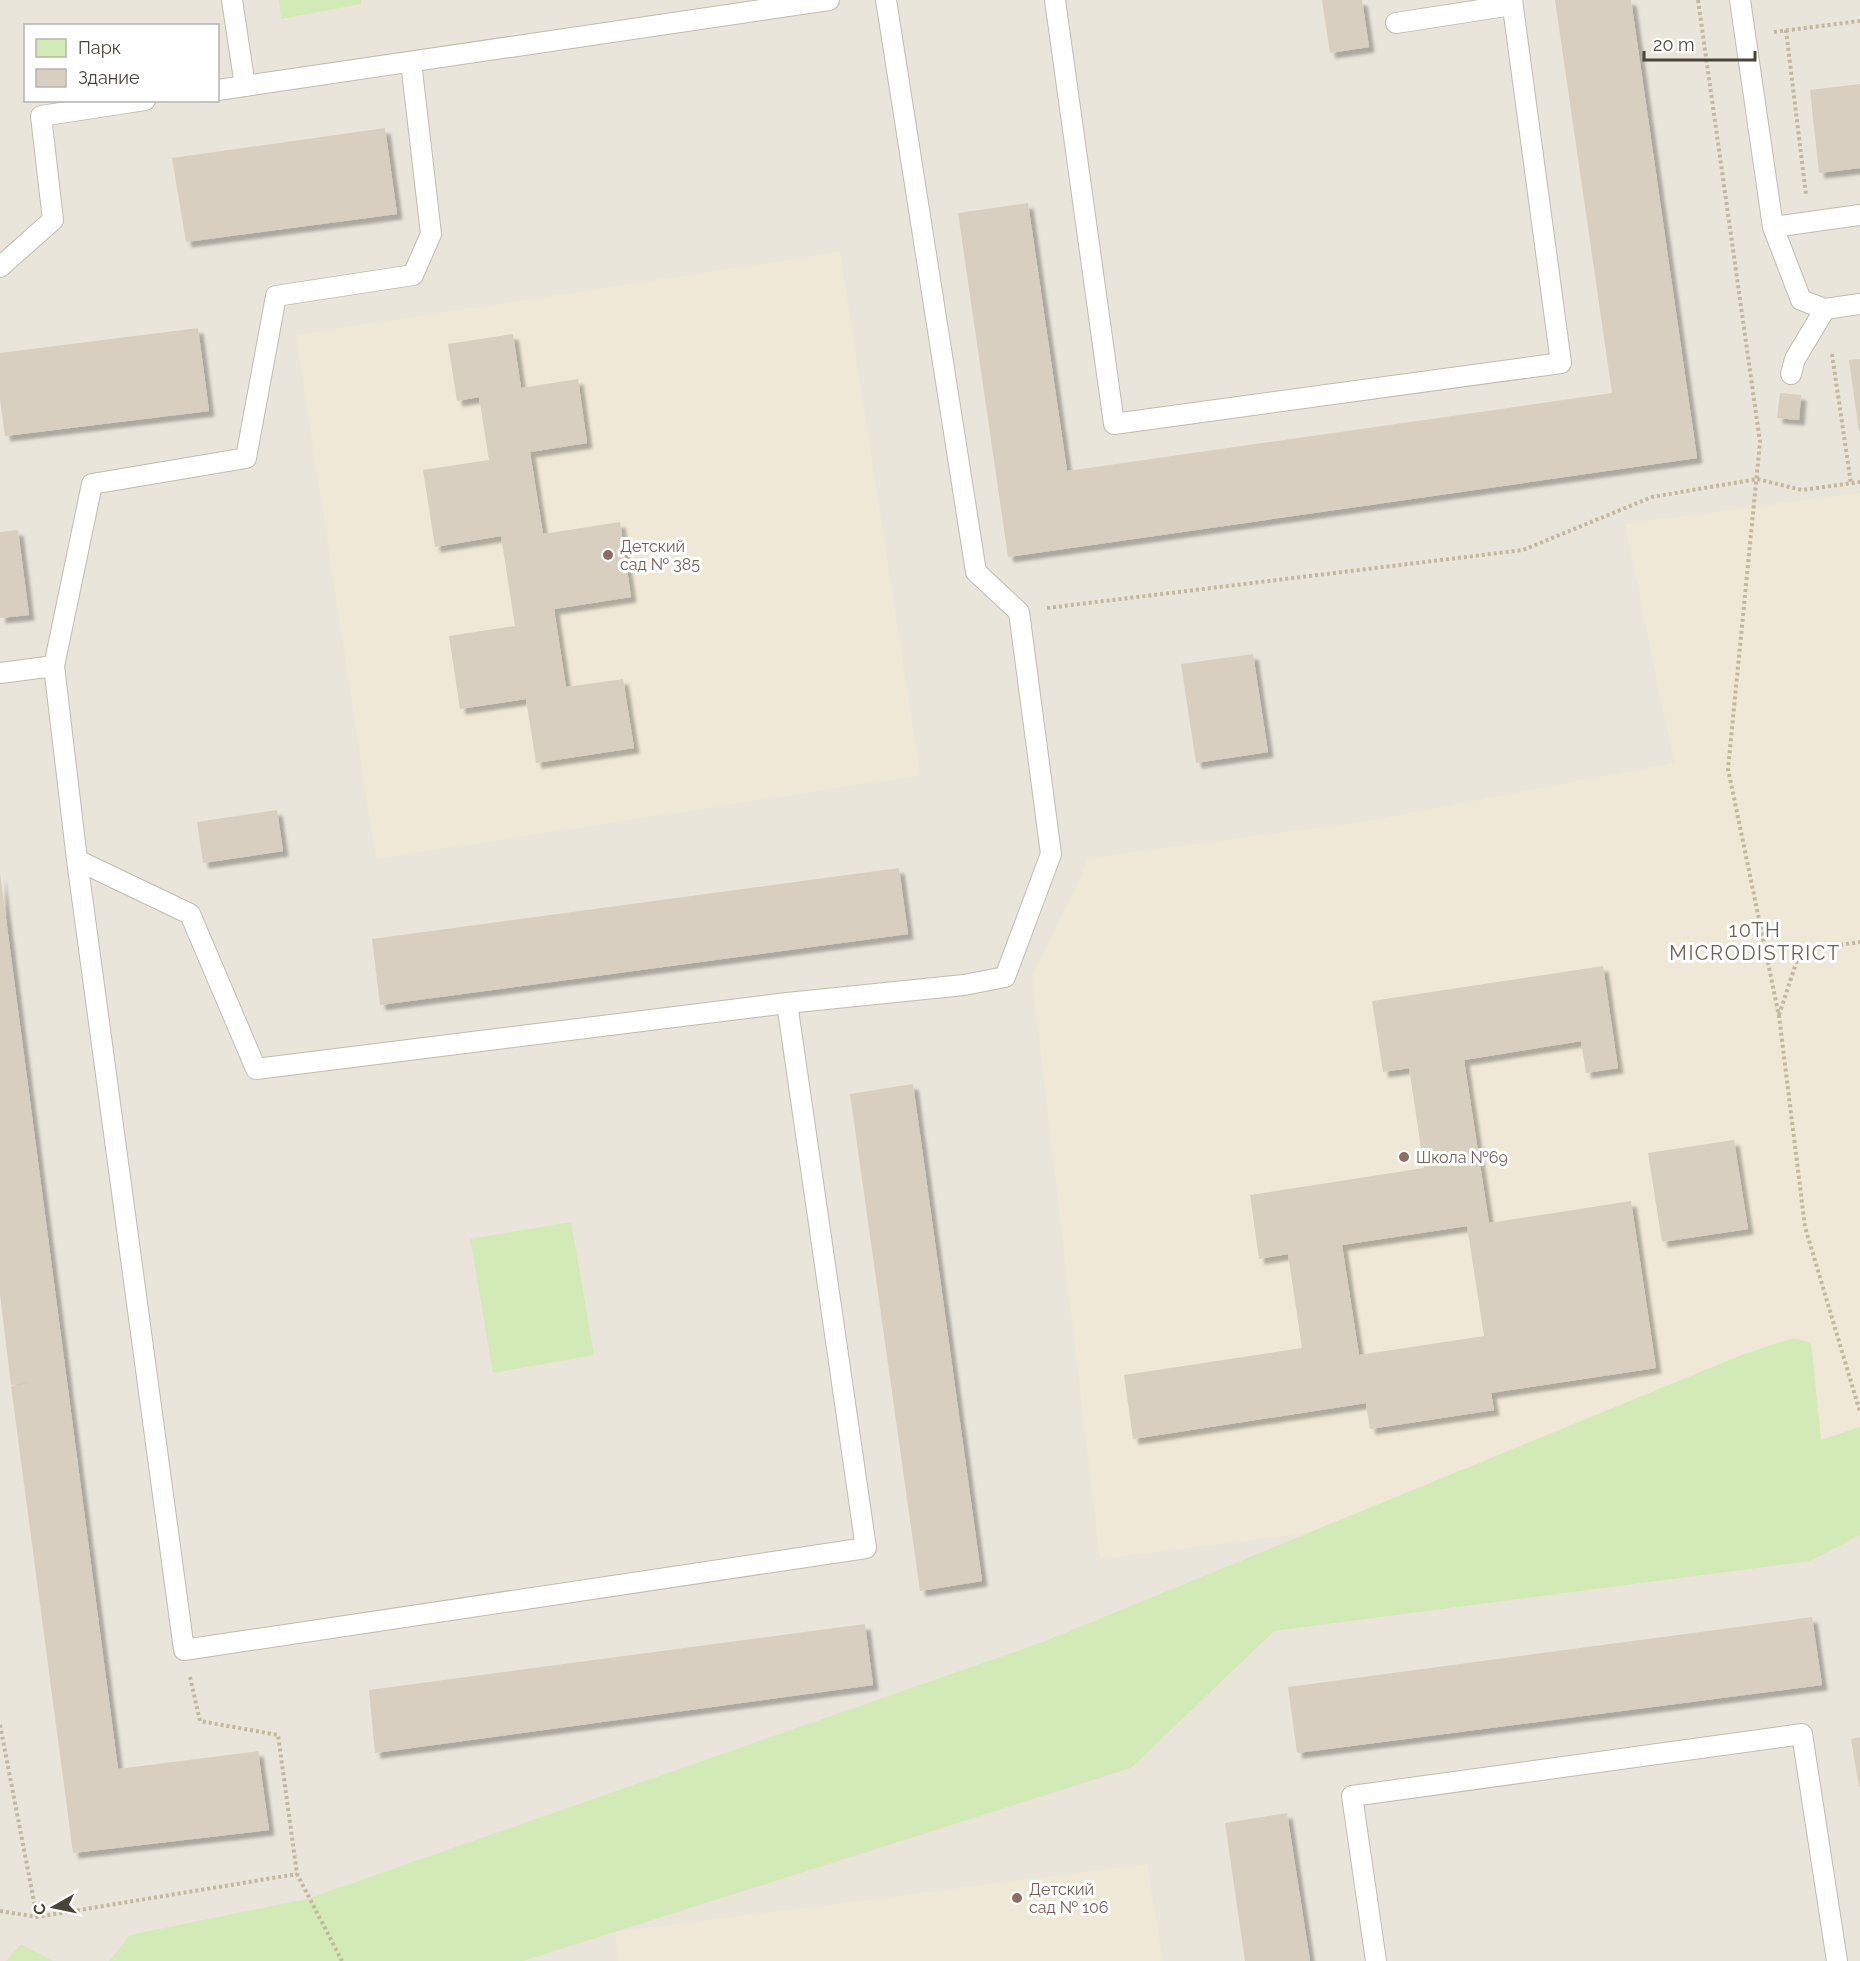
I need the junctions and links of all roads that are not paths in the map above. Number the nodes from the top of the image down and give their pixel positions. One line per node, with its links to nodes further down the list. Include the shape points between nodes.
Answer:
1 (232, 0): 9 (lane)
2 (829, 0): 8 (lane)
3 (886, 0): 21 (lane, via 976,572 1020,612 1051,854 1005,977 964,985)
4 (1055, 0): 6 (lane, via 1114,424 1562,363)
5 (1740, 0): 13 (lane)
6 (1512, 2): 7 (lane)
7 (1396, 23)
8 (411, 62): 9 (lane); 18 (lane, via 431,234 413,275 276,296 246,458 92,484)
9 (245, 86): 10 (lane)
10 (219, 90)
11 (132, 102): 14 (lane, via 40,116 53,220)
12 (1860, 215): 13 (lane)
13 (1773, 227): 16 (lane, via 1801,300)
14 (0, 267)
15 (1860, 304): 16 (lane)
16 (1825, 309): 17 (lane, via 1795,359)
17 (1791, 374)
18 (54, 666): 19 (lane); 20 (lane)
19 (0, 673)
20 (77, 860): 21 (lane, via 190,914 256,1069); 21 (lane, via 183,1650 866,1548)
21 (787, 1003)
22 (1376, 1961): 23 (lane, via 1352,1796 1802,1734)
23 (1837, 1961)

